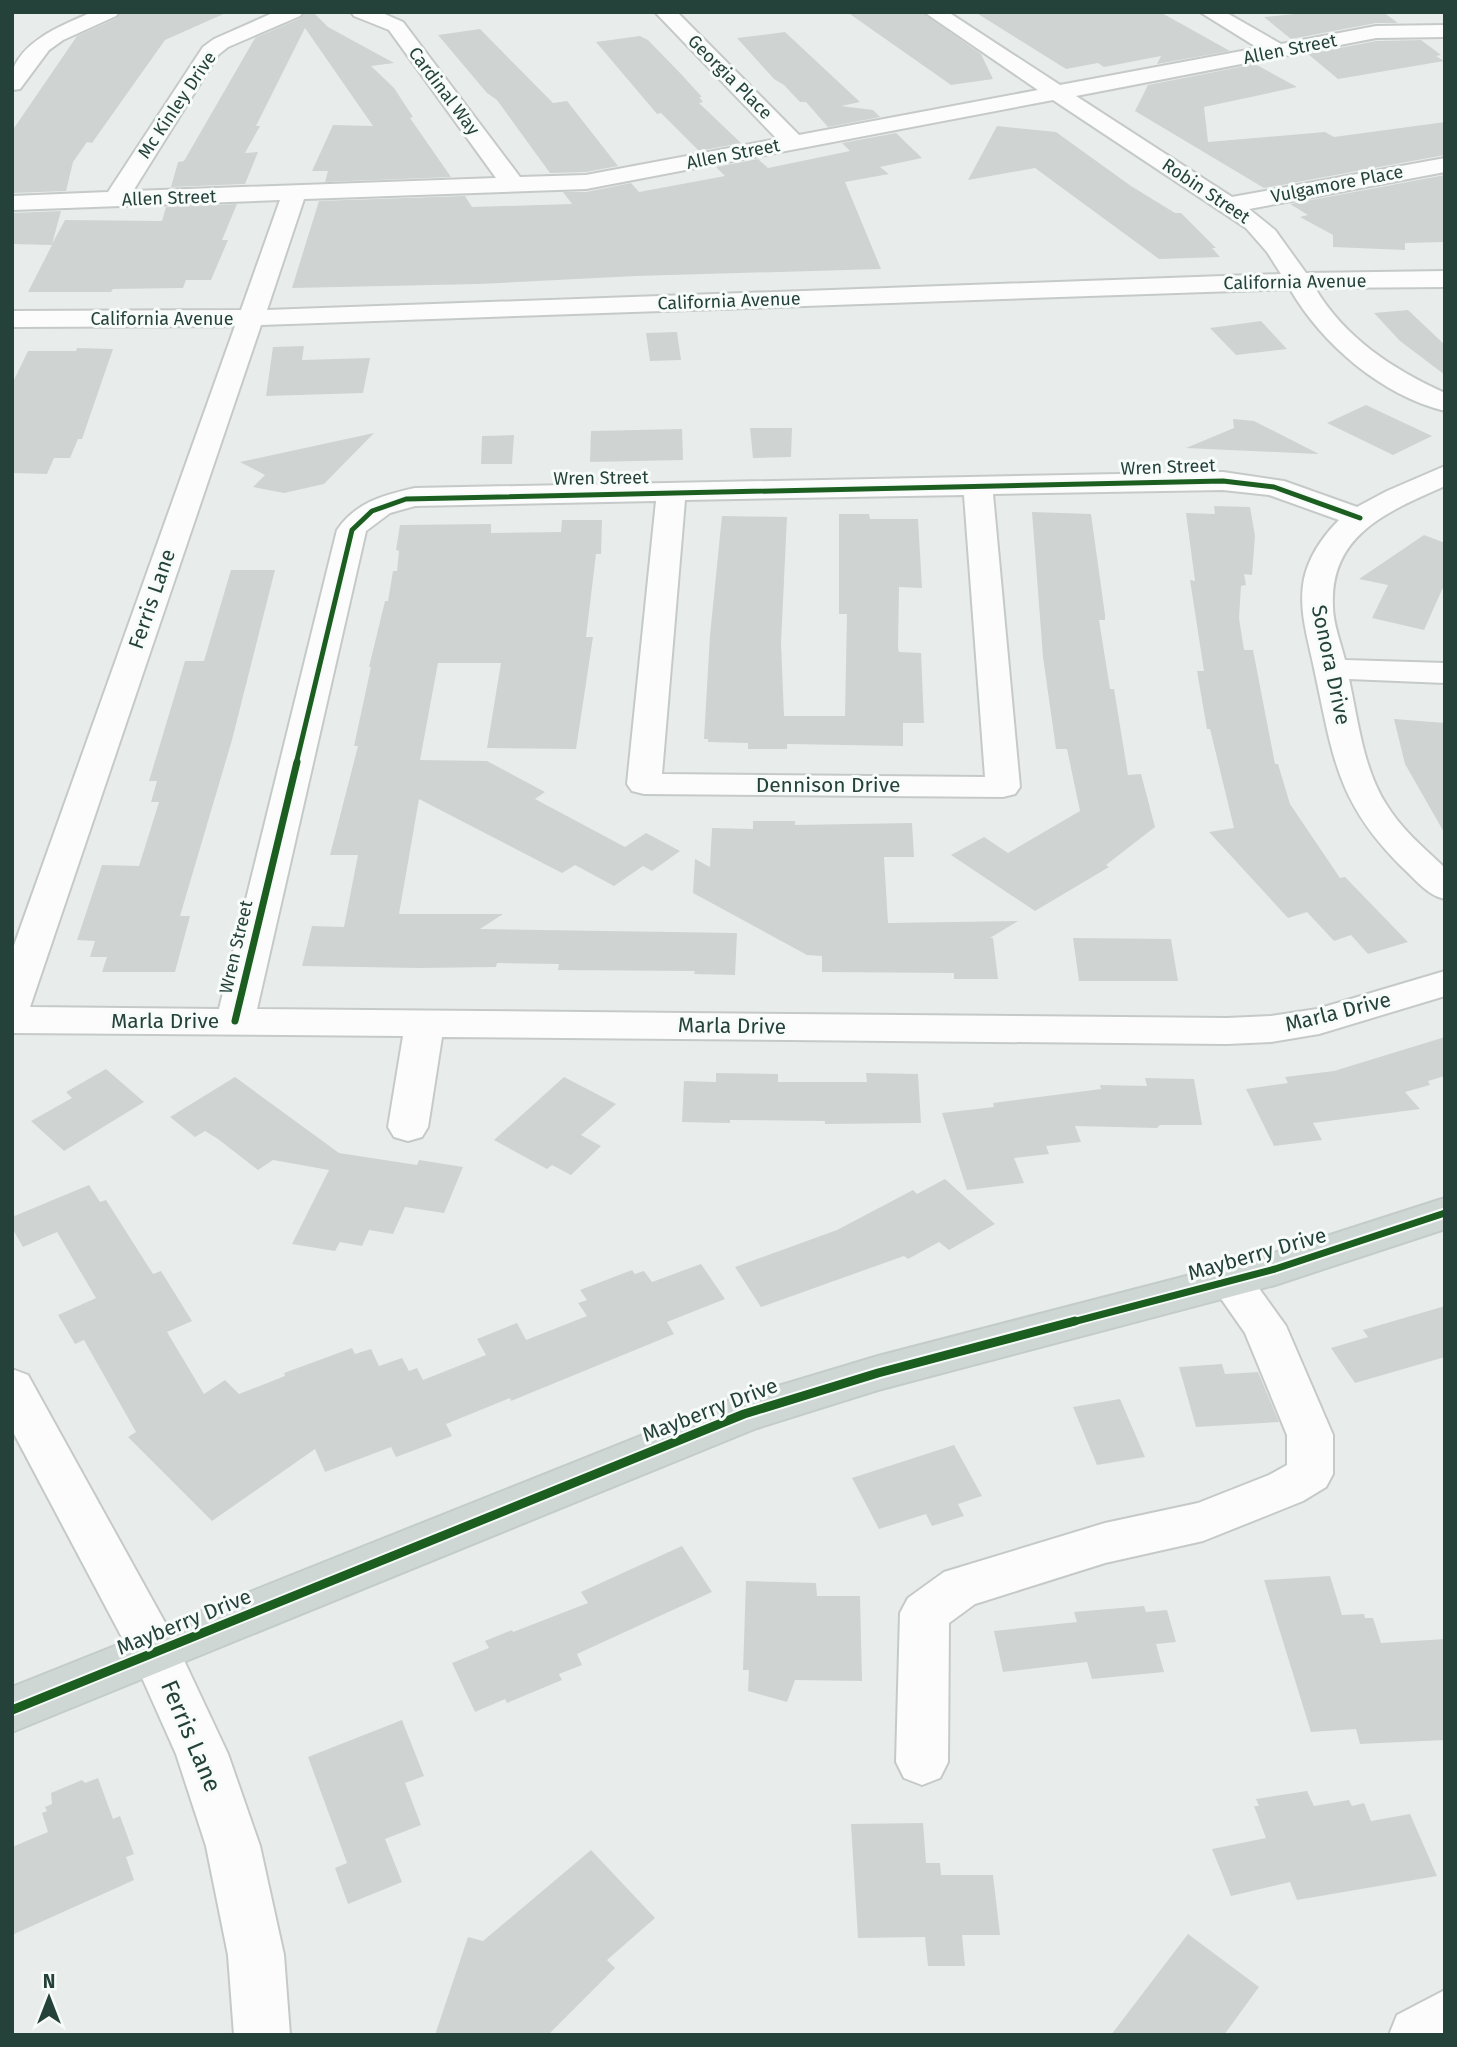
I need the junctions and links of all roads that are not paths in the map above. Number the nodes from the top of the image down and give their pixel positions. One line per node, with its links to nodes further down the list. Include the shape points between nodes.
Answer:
1 (109, 12): 9 (street, via 42,46)
2 (293, 12): 15 (street, Mc Kinley Drive, via 210,51)
3 (361, 12): 13 (street, Cardinal Way, via 396,26)
4 (665, 12): 11 (street, Georgia Place)
5 (934, 12): 10 (street, Robin Street)
6 (1210, 12): 8 (street)
7 (1445, 30): 8 (street, Allen Street, via 1376,33)
8 (1278, 51): 10 (street, Allen Street)
9 (12, 84)
10 (1057, 93): 11 (street, Allen Street); 17 (street, Robin Street)
11 (794, 143): 13 (street, Allen Street, via 586,182)
12 (1445, 165): 17 (street, Vulgamore Place)
13 (514, 186): 14 (street, Allen Street)
14 (294, 194): 15 (street, Allen Street); 20 (street, Ferris Lane)
15 (116, 199): 16 (street, Allen Street)
16 (12, 203)
17 (1230, 205): 19 (street, Robin Street, via 1274,241)
18 (1445, 279): 19 (street, California Avenue)
19 (1298, 281): 20 (street, California Avenue); 22 (street, Robin Street, via 1325,322 1345,342 1401,381)
20 (251, 318): 21 (street, California Avenue); 31 (street, Ferris Lane)
21 (12, 319)
22 (1445, 403)
23 (1445, 475): 26 (street, Sonora Drive)
24 (978, 487): 25 (street, Wren Street); 25 (street, Dennison Drive, via 1003,787 644,784); 26 (street, Wren Street, via 1249,483 1302,495)
25 (671, 493): 33 (street, Wren Street, via 415,498 374,509 360,519 352,530)
26 (1360, 518): 27 (street, Sonora Drive, via 1337,538 1316,583)
27 (1330, 669): 28 (street); 29 (street, Sonora Drive, via 1353,770 1368,804 1392,837)
28 (1445, 673)
29 (1445, 888)
30 (1445, 983): 34 (street, Marla Drive, via 1319,1021 1227,1031)
31 (12, 1005)
32 (12, 1020): 33 (street, Marla Drive)
33 (235, 1021): 34 (street, Marla Drive)
34 (425, 1023): 35 (street)
35 (408, 1127)
36 (1445, 1213): 37 (main road, Mayberry Drive)
37 (1230, 1280): 39 (main road, Mayberry Drive, via 878,1373 744,1414); 41 (street, via 1264,1326 1310,1435 1310,1474 1203,1521 1105,1543 961,1587 925,1613)
38 (12, 1387): 39 (street, Ferris Lane)
39 (155, 1652): 40 (main road, Mayberry Drive); 43 (street, Ferris Lane, via 202,1754 233,1846 256,1955)
40 (12, 1710)
41 (922, 1762)
42 (1445, 2018): 44 (street)
43 (262, 2035)
44 (1417, 2035)

